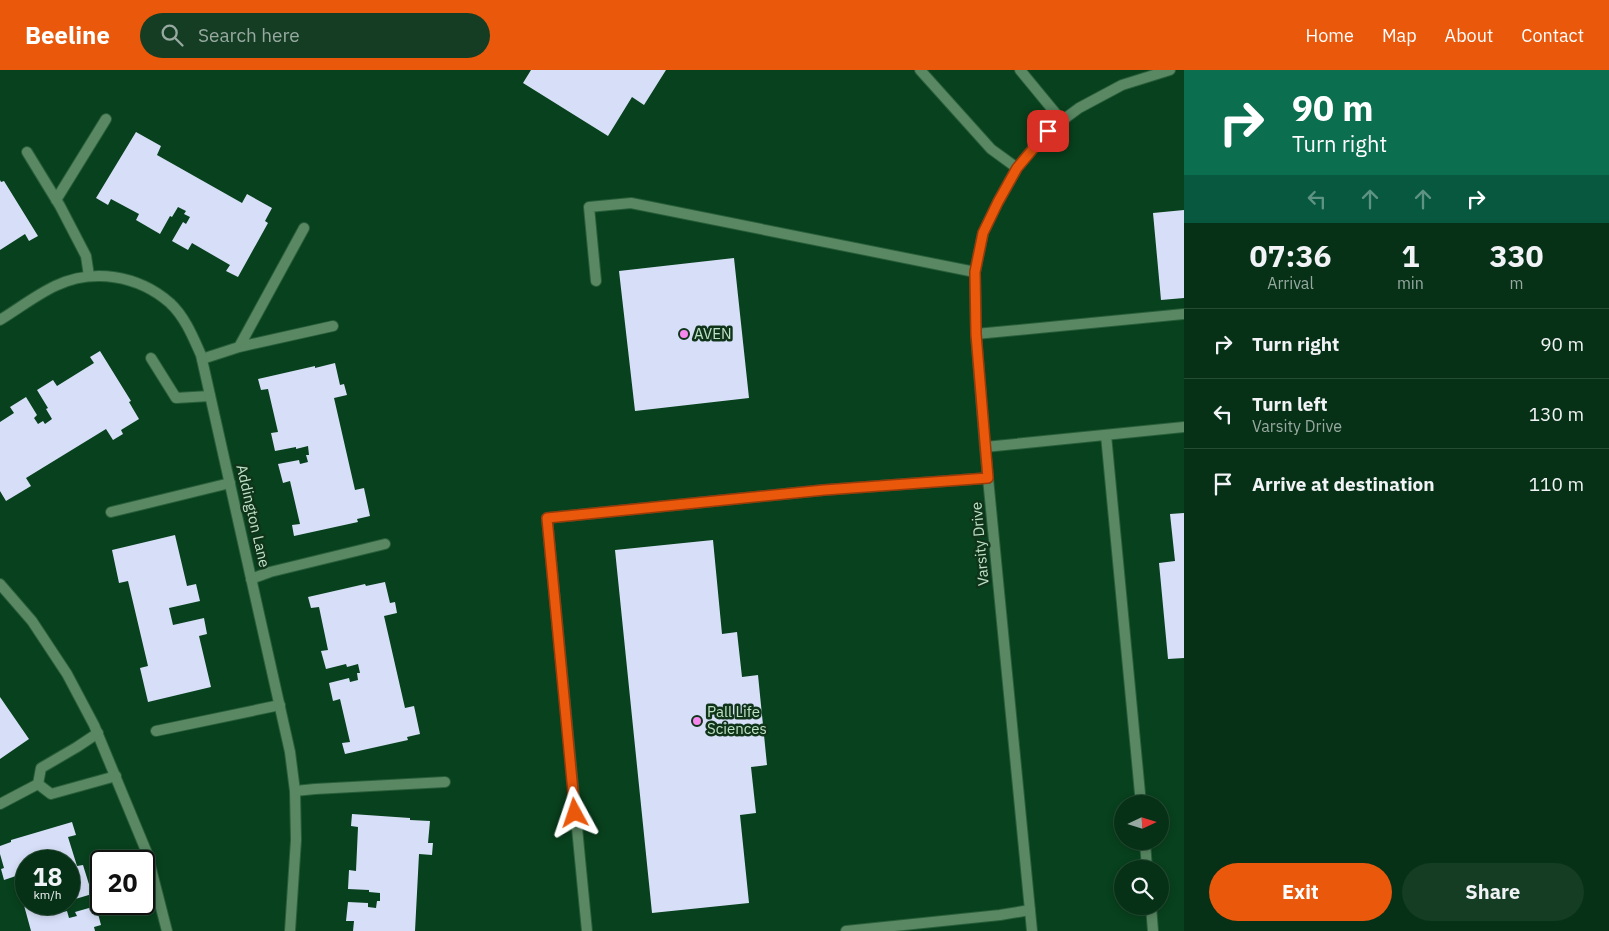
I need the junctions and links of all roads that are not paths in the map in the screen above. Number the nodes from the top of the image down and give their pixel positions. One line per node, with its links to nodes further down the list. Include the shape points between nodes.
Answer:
1 (920, 70): 7 (street, via 990,149)
2 (1020, 70): 5 (street)
3 (1170, 70): 5 (street, Varsity Drive, via 1122,85)
4 (106, 119): 8 (street)
5 (1062, 121): 7 (street, Varsity Drive, via 1048,131)
6 (27, 152): 8 (street)
7 (1017, 168): 10 (street, Varsity Drive, via 983,233)
8 (56, 200): 11 (street, via 86,256)
9 (304, 228): 17 (street)
10 (975, 272): 12 (street, via 631,203 589,207); 16 (street, Varsity Drive)
11 (89, 276): 14 (street, Addington Lane, via 55,286); 19 (street, Addington Lane, via 130,280 170,304 190,328)
12 (596, 281)
13 (1184, 314): 16 (street)
14 (0, 320)
15 (334, 326): 17 (street)
16 (976, 334): 23 (street, Varsity Drive)
17 (239, 347): 19 (street)
18 (151, 358): 20 (street, via 176,398)
19 (202, 359): 20 (street, Addington Lane)
20 (210, 396): 25 (street, Addington Lane)
21 (1184, 427): 22 (street)
22 (1106, 435): 23 (street); 37 (street)
23 (986, 447): 24 (street, Varsity Drive)
24 (988, 478): 39 (street, Varsity Drive); 43 (street, via 824,490 547,518)
25 (230, 483): 26 (street); 28 (street, Addington Lane)
26 (111, 512)
27 (385, 544): 28 (street)
28 (251, 579): 30 (street, Addington Lane)
29 (0, 584): 32 (street, via 32,621 67,674)
30 (280, 705): 31 (street); 36 (street, Addington Lane)
31 (156, 731)
32 (98, 733): 33 (street); 35 (street, via 41,768)
33 (116, 776): 35 (street, via 51,794); 41 (street, via 147,853)
34 (444, 782): 36 (street)
35 (38, 784): 38 (street)
36 (295, 791): 42 (street, Addington Lane, via 296,840)
37 (1140, 795)
38 (0, 804)
39 (1030, 910): 44 (street); 45 (street, Varsity Drive)
40 (1152, 915): 46 (street)
41 (167, 931)
42 (290, 931)
43 (587, 931)
44 (846, 931)
45 (1032, 931)
46 (1153, 931)

